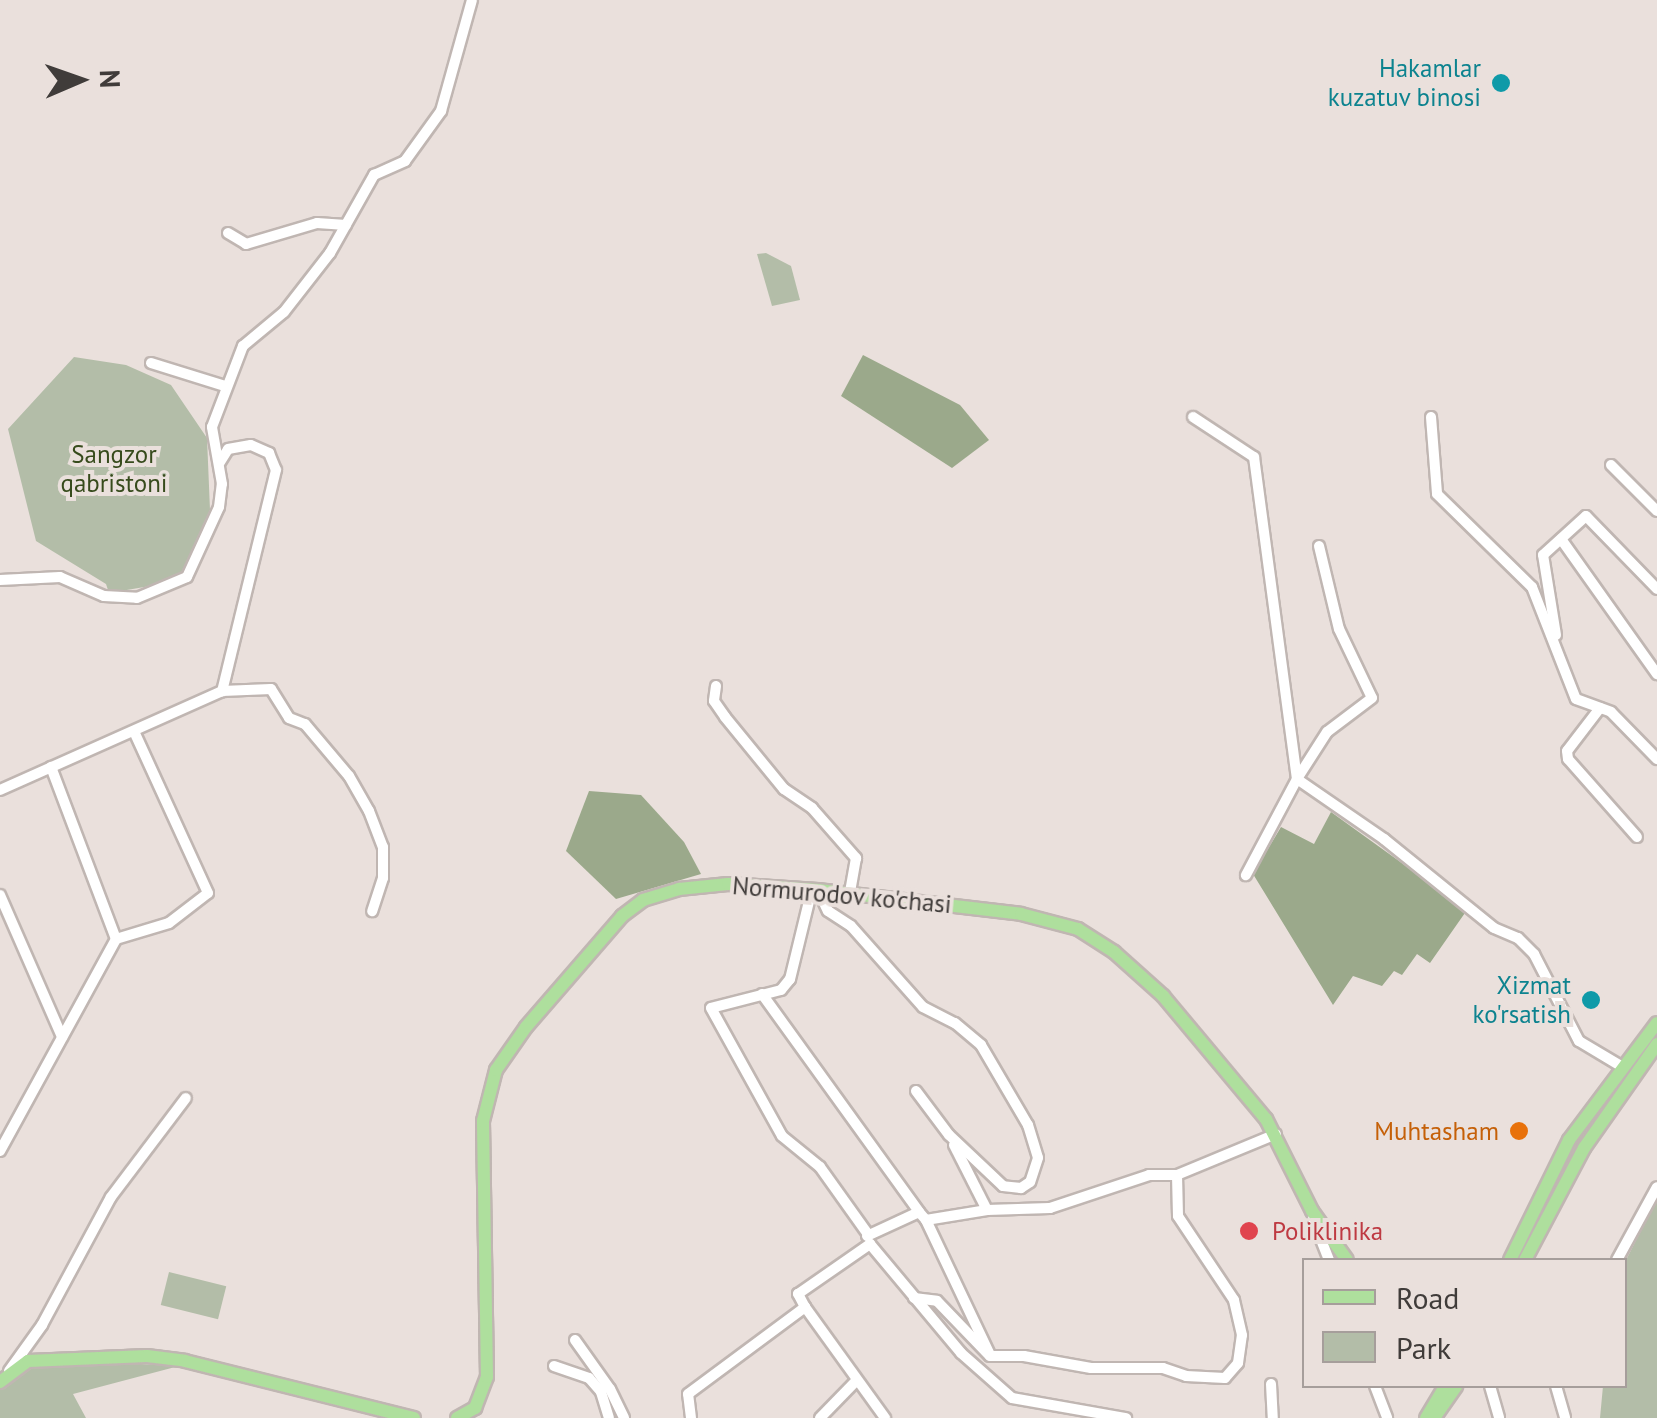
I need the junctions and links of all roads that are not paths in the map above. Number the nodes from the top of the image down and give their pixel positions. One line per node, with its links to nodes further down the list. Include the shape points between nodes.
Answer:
1 (472, 0): 2 (street, via 441,111 405,160 374,175)
2 (346, 225): 3 (street, via 317,223 246,244); 5 (street, via 284,312 243,346)
3 (228, 233)
4 (151, 363): 5 (street)
5 (225, 386): 8 (street, via 212,427)
6 (1430, 417): 15 (street, via 1437,494 1532,587)
7 (1193, 418): 23 (street, via 1254,456)
8 (220, 462): 13 (street, via 219,507 187,577 137,598 104,596 60,577); 18 (street, via 228,449 250,445 269,452 276,470)
9 (1611, 466): 10 (street)
10 (1657, 511)
11 (1561, 539): 14 (street, via 1586,516); 15 (street, via 1544,556); 16 (street)
12 (1319, 546): 23 (street, via 1339,630 1372,698 1328,732)
13 (0, 580)
14 (1656, 587)
15 (1559, 655): 19 (street, via 1576,700)
16 (1657, 674)
17 (716, 686): 28 (street, via 714,700 725,718 856,858)
18 (222, 691): 20 (street); 30 (street, via 271,689 289,718 305,724 349,776 383,847 383,878)
19 (1600, 708): 21 (street); 25 (street, via 1568,759)
20 (134, 730): 22 (street); 31 (street, via 208,893 169,924)
21 (1657, 759)
22 (51, 767): 24 (street); 31 (street)
23 (1297, 780): 26 (street); 36 (street, via 1384,839 1494,928 1518,938 1534,954 1579,1041)
24 (0, 790)
25 (1637, 837)
26 (1246, 876)
27 (815, 890): 28 (main road, Normurodov ko'chasi); 32 (street, via 790,979 781,990); 40 (street, via 923,1007 956,1023 981,1046 1028,1125 1038,1158 1030,1182 1003,1186); 69 (main road, Normurodov ko'chasi, via 714,884 643,900 510,1047 491,1082 483,1121 487,1377 475,1408)
28 (850, 894): 39 (main road, Normurodov ko'chasi, via 1040,917 1096,939 1164,996)
29 (0, 895): 34 (street)
30 (372, 911)
31 (116, 939): 34 (street)
32 (762, 994): 48 (street); 49 (street, via 712,1008 782,1136 820,1167)
33 (1657, 1023): 36 (main road)
34 (62, 1037): 43 (street)
35 (1657, 1044): 42 (main road)
36 (1622, 1066): 41 (main road)
37 (916, 1091): 40 (street)
38 (186, 1098): 60 (street, via 111,1196 42,1325)
39 (1276, 1134): 44 (street); 46 (main road, Normurodov ko'chasi)
40 (949, 1136): 47 (street)
41 (1569, 1140): 42 (main road, via 1580,1137); 52 (main road)
42 (1584, 1148): 53 (main road)
43 (0, 1151)
44 (1177, 1175): 47 (street, via 1149,1175 1050,1208); 58 (street, via 1178,1216 1234,1300 1242,1335 1238,1363 1226,1378)
45 (1657, 1188): 54 (street)
46 (1306, 1200): 50 (street); 51 (main road, Normurodov ko'chasi)
47 (987, 1210): 48 (street)
48 (923, 1216): 49 (street); 58 (street)
49 (868, 1238): 55 (street); 56 (street, via 798,1294)
50 (1328, 1258)
51 (1346, 1258)
52 (1511, 1258)
53 (1526, 1258)
54 (1618, 1258)
55 (912, 1298): 58 (street, via 937,1302); 75 (street, via 1012,1398)
56 (804, 1307): 61 (street); 72 (street, via 688,1394)
57 (576, 1340): 71 (street)
58 (990, 1356)
59 (554, 1366): 70 (street, via 588,1378 601,1392)
60 (4, 1377): 68 (main road, via 28,1361 147,1356)
61 (856, 1381): 73 (street); 74 (street)
62 (1271, 1384): 76 (street)
63 (1377, 1388): 77 (street)
64 (1443, 1388): 78 (main road)
65 (1455, 1388): 79 (main road)
66 (1491, 1388): 80 (street)
67 (1557, 1388): 81 (street)
68 (414, 1418)
69 (457, 1418)
70 (609, 1418)
71 (624, 1418)
72 (691, 1418)
73 (820, 1418)
74 (885, 1418)
75 (1126, 1418)
76 (1273, 1418)
77 (1388, 1418)
78 (1426, 1418)
79 (1434, 1418)
80 (1499, 1418)
81 (1565, 1418)

